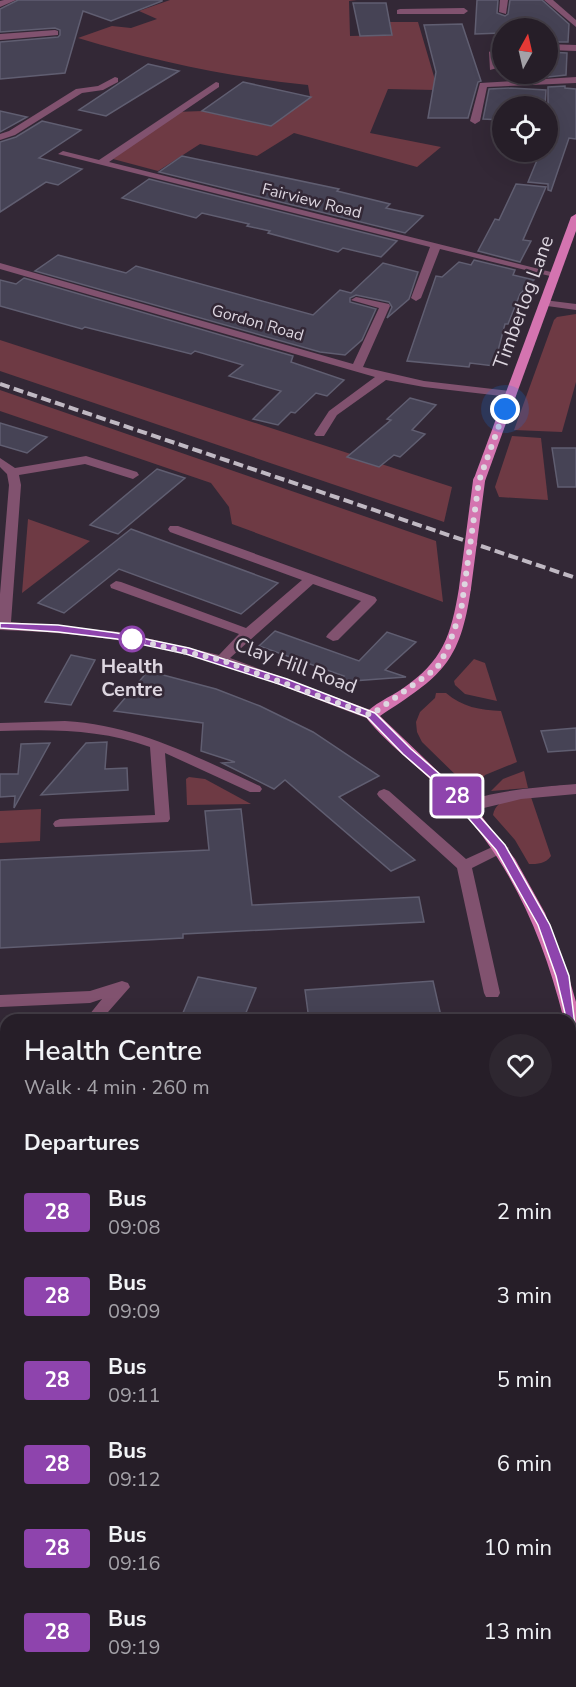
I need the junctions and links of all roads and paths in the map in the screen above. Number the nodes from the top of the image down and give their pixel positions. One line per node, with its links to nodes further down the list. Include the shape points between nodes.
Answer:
1 (12, 0): 5 (street)
2 (504, 0): 9 (street)
3 (548, 0): 10 (street)
4 (421, 1): 7 (street)
5 (0, 4)
6 (400, 12): 7 (street)
7 (423, 12): 8 (street)
8 (464, 12)
9 (503, 12)
10 (576, 24)
11 (55, 33): 12 (street)
12 (0, 37)
13 (558, 47): 14 (street)
14 (576, 48)
15 (115, 80): 19 (street, via 100,88 79,91)
16 (576, 80): 18 (street, via 483,84)
17 (216, 85): 21 (street)
18 (475, 121)
19 (0, 137)
20 (63, 154): 21 (street, Fairview Road)
21 (102, 163): 23 (street, Fairview Road)
22 (576, 217): 25 (main road, Timberlog Lane)
23 (436, 246): 25 (street, Fairview Road); 26 (street)
24 (0, 266): 30 (street, Gordon Road)
25 (554, 274): 28 (main road, Timberlog Lane)
26 (416, 298)
27 (356, 300): 30 (street, via 385,306)
28 (544, 303): 29 (street); 32 (main road, Timberlog Lane)
29 (576, 307)
30 (357, 368): 31 (street, Gordon Road)
31 (384, 376): 32 (street, Gordon Road); 33 (street, via 333,413)
32 (511, 393): 45 (main road, Timberlog Lane, bridge, via 479,481 465,588 458,624 447,650 437,668)
33 (320, 434)
34 (0, 462): 35 (street)
35 (13, 472): 36 (street, via 86,460); 38 (street, via 15,485)
36 (133, 475)
37 (174, 529): 39 (street)
38 (5, 552): 41 (street)
39 (311, 579): 42 (street); 43 (street, via 370,600)
40 (116, 585): 42 (street)
41 (2, 626): 44 (street, Clay Hill Road, via 117,636)
42 (248, 633): 44 (street)
43 (333, 637)
44 (221, 660): 45 (street, Clay Hill Road)
45 (371, 715): 51 (main road, Clay Hill Road)
46 (0, 727): 47 (street, via 89,727)
47 (157, 746): 48 (street); 52 (street, via 163,819)
48 (255, 789)
49 (576, 789): 51 (street, via 494,797)
50 (384, 794): 54 (street)
51 (467, 807): 53 (main road, Clay Hill Road)
52 (60, 824)
53 (501, 848): 54 (street); 58 (main road, Clay Hill Road, via 544,925)
54 (464, 866): 55 (street)
55 (492, 993)
56 (0, 1000): 57 (street, via 90,997 122,987)
57 (97, 1014)
58 (571, 1014)

